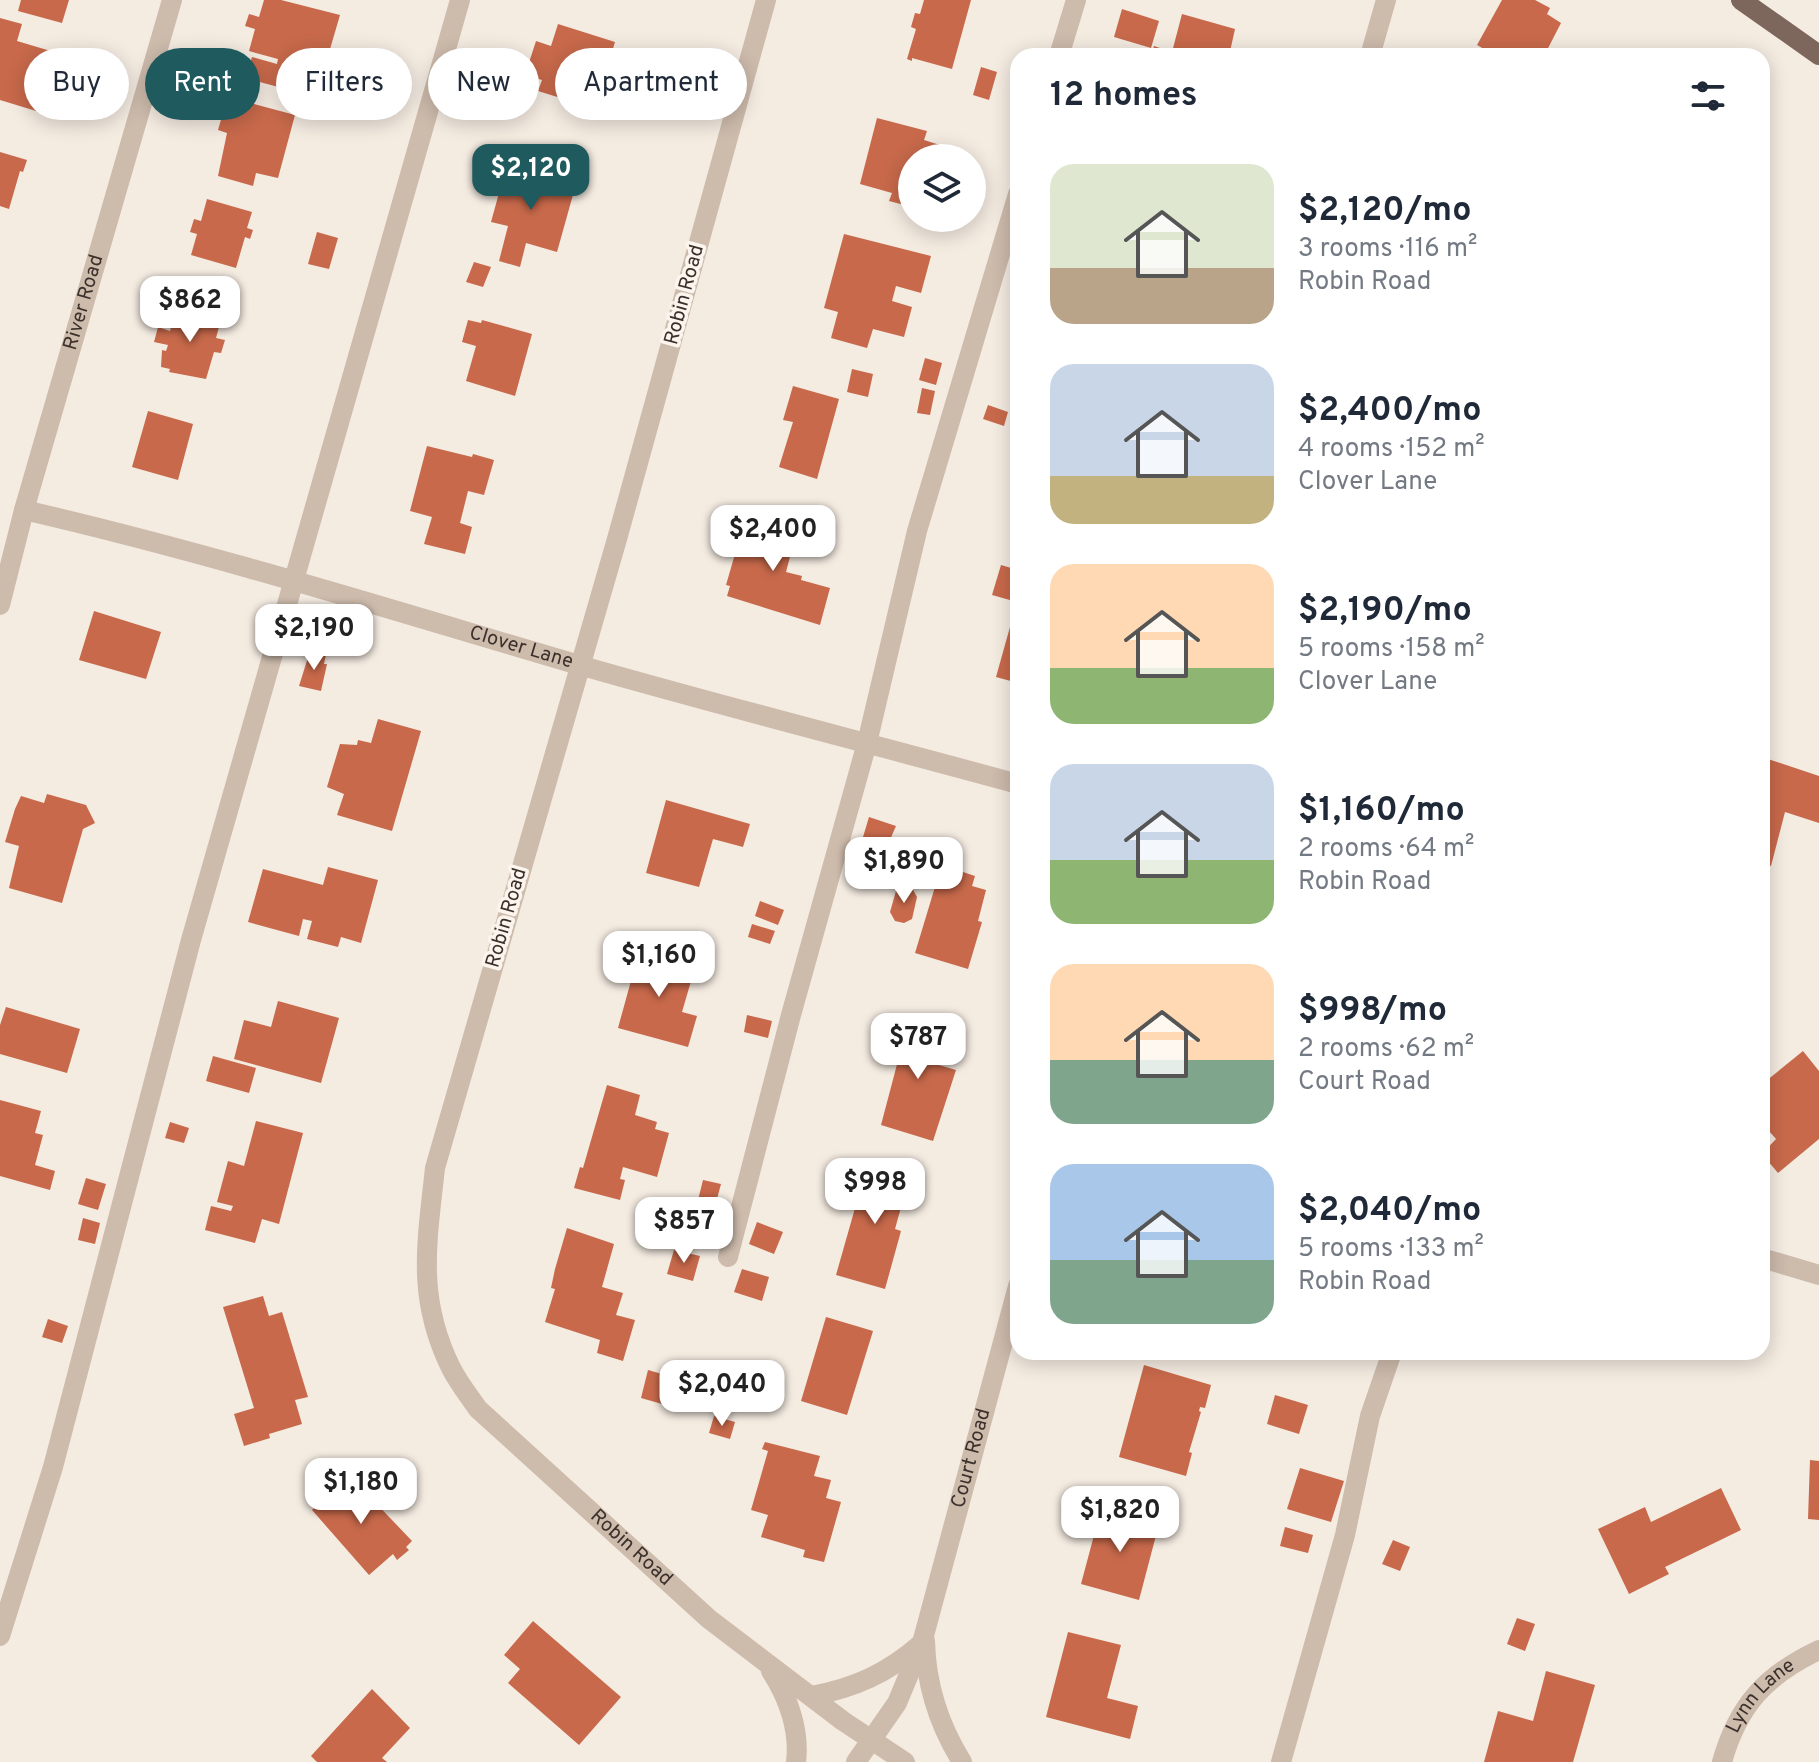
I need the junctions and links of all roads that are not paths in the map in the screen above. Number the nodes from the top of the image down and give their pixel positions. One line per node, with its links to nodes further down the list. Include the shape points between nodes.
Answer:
1 (172, 0): 11 (street, River Road)
2 (460, 0): 12 (street)
3 (766, 0): 14 (street, Robin Road)
4 (1076, 0): 7 (street)
5 (1386, 0): 8 (street)
6 (1741, 0): 9 (main road)
7 (1061, 48)
8 (1372, 48)
9 (1819, 55)
10 (1010, 221): 15 (street, via 917,531)
11 (24, 510): 12 (street, Clover Lane); 13 (street, River Road)
12 (293, 581): 14 (street, Clover Lane); 22 (street, via 191,940 53,1467)
13 (0, 605)
14 (580, 665): 15 (street, Clover Lane); 25 (street, Robin Road, via 435,1168 425,1258 429,1304 452,1370 478,1409 709,1619)
15 (867, 743): 16 (street, Clover Lane); 17 (street)
16 (1010, 782)
17 (728, 1257)
18 (1770, 1260): 19 (street)
19 (1819, 1275)
20 (1010, 1316): 23 (street, Court Road)
21 (1389, 1360): 32 (street, via 1370,1416 1345,1535)
22 (0, 1636)
23 (924, 1636): 26 (street, via 902,1660 858,1685); 27 (street, Court Road, via 897,1703); 31 (street, Court Road, via 937,1713)
24 (1819, 1650): 33 (street, Lynn Lane, via 1789,1664 1761,1687 1739,1720)
25 (764, 1661): 26 (street, Robin Road); 28 (street, via 789,1705)
26 (811, 1696): 27 (street, Robin Road)
27 (872, 1741): 29 (street, Court Road); 30 (street, Robin Road)
28 (796, 1762)
29 (856, 1762)
30 (905, 1762)
31 (962, 1762)
32 (1281, 1762)
33 (1722, 1762)

